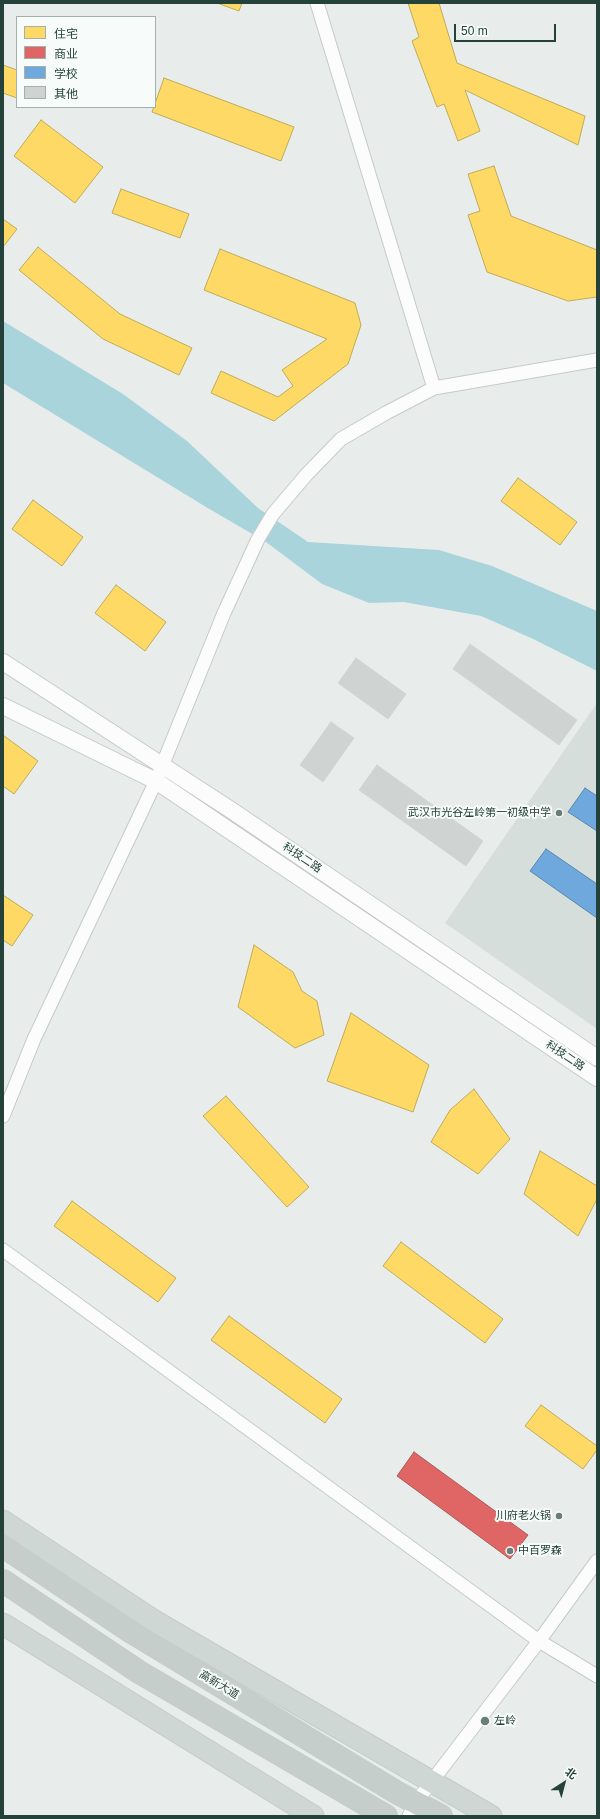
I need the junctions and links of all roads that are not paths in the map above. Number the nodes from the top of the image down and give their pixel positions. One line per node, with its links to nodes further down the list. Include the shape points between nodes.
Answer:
1 (317, 3): 3 (street)
2 (597, 360): 3 (street)
3 (434, 388): 6 (street, via 341,439 273,514 258,539 224,613)
4 (3, 662): 6 (street, 科技二路)
5 (3, 706): 7 (street, 科技二路)
6 (162, 764): 7 (street); 8 (street, 科技二路)
7 (156, 781): 9 (street, 科技二路); 10 (street, via 34,1039)
8 (597, 1058)
9 (597, 1078)
10 (3, 1116)
11 (3, 1250): 17 (street)
12 (3, 1521): 19 (main road, via 156,1622)
13 (3, 1546): 20 (highway, 高新大道, via 130,1631 396,1792)
14 (597, 1561): 17 (street)
15 (3, 1581): 22 (highway, via 139,1672)
16 (3, 1624): 21 (main road)
17 (539, 1642): 18 (street); 19 (street)
18 (597, 1676)
19 (432, 1782): 20 (street); 24 (main road)
20 (412, 1809): 23 (highway, 高新大道)
21 (313, 1816)
22 (386, 1816)
23 (441, 1816)
24 (491, 1816)

